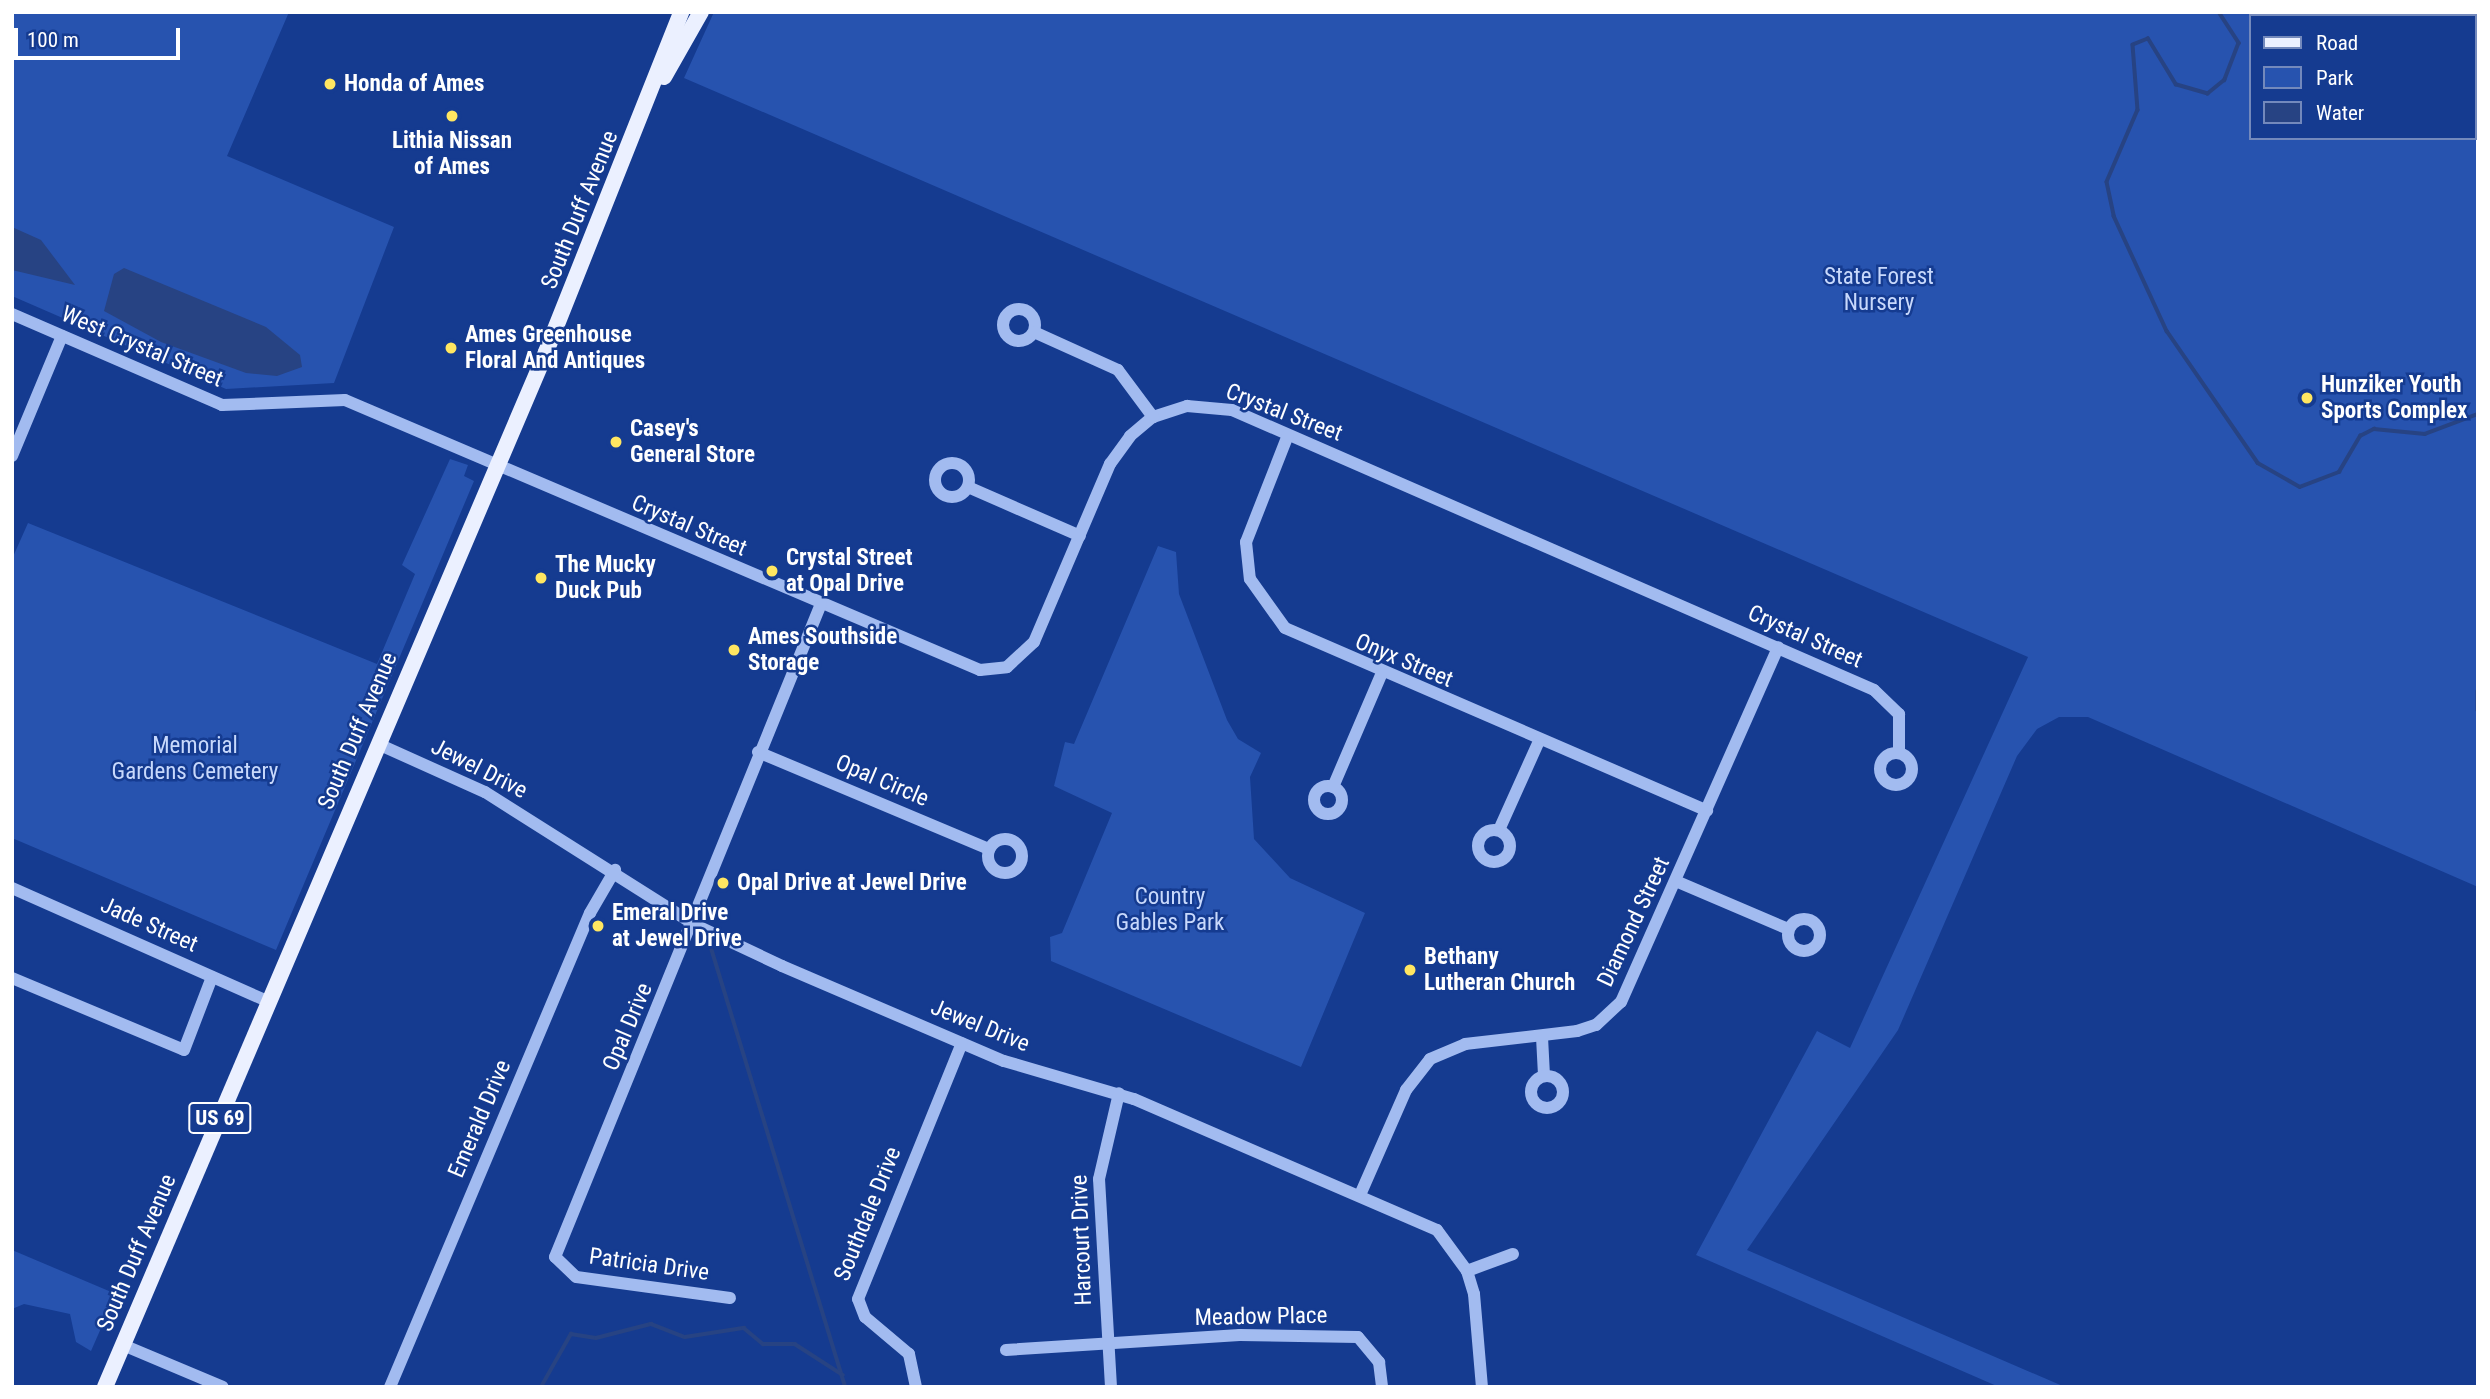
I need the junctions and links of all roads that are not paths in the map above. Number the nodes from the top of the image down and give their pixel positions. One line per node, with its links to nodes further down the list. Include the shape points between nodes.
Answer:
1 (681, 12): 3 (main road, South Duff Avenue / US 69)
2 (701, 12): 3 (main road, South Duff Avenue / US 69)
3 (653, 94): 10 (main road, South Duff Avenue / US 69)
4 (12, 314): 6 (street, West Crystal Street)
5 (1034, 332): 7 (street, via 1118,370)
6 (62, 335): 9 (street); 10 (street, West Crystal Street, via 222,405 345,400)
7 (1153, 417): 8 (street, Crystal Street, via 1209,406); 12 (street, Crystal Street, via 1119,449)
8 (1288, 435): 14 (street, Crystal Street); 15 (street, Onyx Street, via 1250,522 1250,579 1285,628)
9 (12, 456)
10 (496, 466): 13 (street, Crystal Street); 17 (main road, South Duff Avenue / US 69)
11 (968, 487): 12 (street)
12 (1080, 536): 13 (street, Crystal Street, via 1034,642 1007,667 965,664)
13 (821, 604): 18 (street, Opal Drive)
14 (1778, 647): 19 (street, Crystal Street, via 1886,697 1902,723); 21 (street, Diamond Street)
15 (1381, 674): 16 (street, Onyx Street); 20 (street)
16 (1539, 741): 21 (street, Onyx Street); 22 (street)
17 (378, 744): 24 (street, Jewel Drive, via 485,792); 31 (main road, South Duff Avenue / US 69)
18 (758, 752): 23 (street, Opal Circle); 27 (street, Opal Drive)
19 (1899, 752)
20 (1333, 788)
21 (1707, 811): 25 (street, Diamond Street)
22 (1499, 830)
23 (989, 849)
24 (615, 870): 27 (street, Jewel Drive); 46 (street, Emerald Drive, via 590,913)
25 (1678, 882): 28 (street); 32 (street, Diamond Street, via 1616,1008 1596,1025)
26 (12, 888): 29 (street, Jade Street)
27 (695, 925): 33 (street, Jewel Drive); 38 (street, Opal Drive, via 559,1242 555,1257)
28 (1788, 929)
29 (212, 976): 30 (street, via 184,1050); 31 (street, Jade Street)
30 (12, 978)
31 (269, 1002): 42 (main road, South Duff Avenue / US 69)
32 (1542, 1037): 34 (street); 36 (street, Diamond Street, via 1465,1044 1430,1059 1406,1090)
33 (962, 1043): 35 (street, Jewel Drive); 47 (street, Southdale Drive, via 858,1299 865,1317 909,1354)
34 (1544, 1075)
35 (1119, 1093): 36 (street, Jewel Drive); 41 (street, Harcourt Drive, via 1099,1179)
36 (1360, 1195): 39 (street, Jewel Drive, via 1437,1230)
37 (1513, 1254): 39 (street)
38 (562, 1270): 40 (street, Patricia Drive)
39 (1467, 1270): 50 (street, Jewel Drive)
40 (730, 1298)
41 (1108, 1343): 43 (street); 48 (street, Harcourt Drive); 49 (street, Meadow Place, via 1358,1337 1378,1362)
42 (123, 1345): 44 (main road, South Duff Avenue / US 69); 45 (street)
43 (1006, 1350)
44 (105, 1387)
45 (223, 1387)
46 (390, 1387)
47 (916, 1387)
48 (1111, 1387)
49 (1382, 1387)
50 (1482, 1387)

